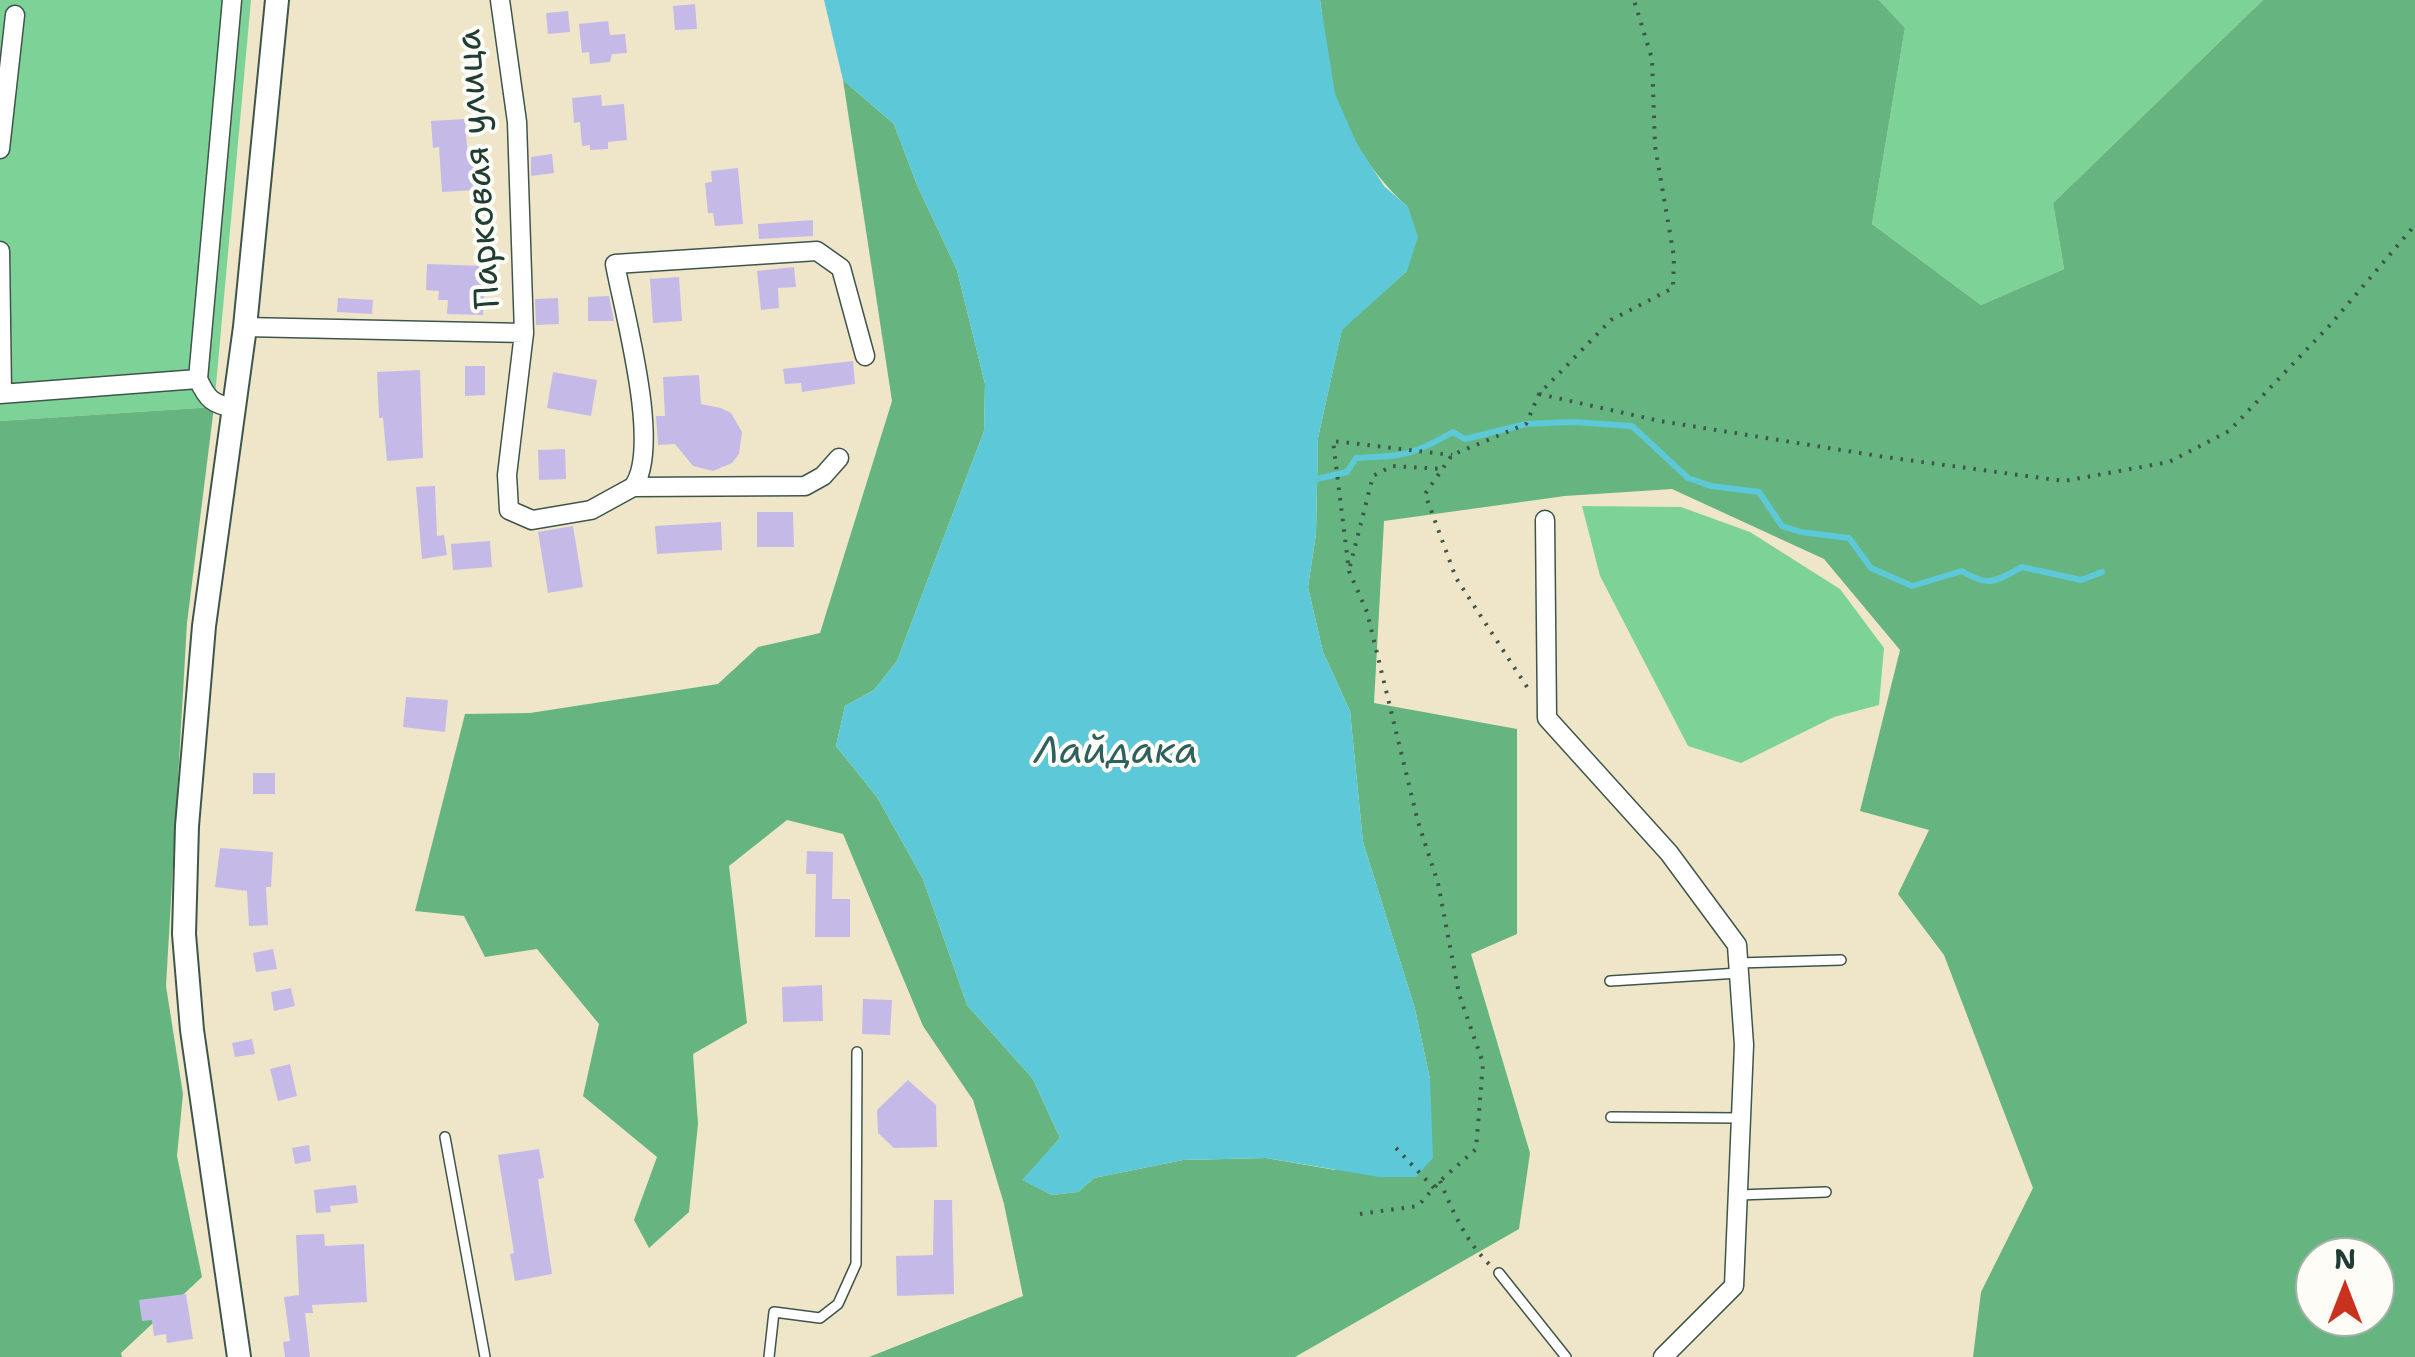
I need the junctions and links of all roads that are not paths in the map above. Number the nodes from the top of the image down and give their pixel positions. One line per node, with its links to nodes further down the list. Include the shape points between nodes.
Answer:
1 (232, 0): 10 (street)
2 (278, 0): 7 (main road)
3 (500, 0): 8 (street, Парковая улица, via 517,122)
4 (15, 15): 5 (street)
5 (0, 149)
6 (0, 250): 11 (street)
7 (245, 327): 8 (street, Парковая улица); 12 (main road)
8 (524, 332): 14 (street, Парковая улица, via 509,510 532,520 591,510)
9 (865, 356): 14 (street, via 841,268 817,251 615,264 645,423 641,476)
10 (198, 380): 11 (street); 12 (street, via 206,398)
11 (1, 394)
12 (234, 408): 26 (main road, via 204,626 184,934)
13 (839, 458): 14 (street, via 805,486)
14 (632, 486)
15 (1545, 520): 17 (street, via 1547,718 1669,854 1737,945)
16 (1841, 960): 17 (lane)
17 (1739, 968): 18 (lane); 21 (street)
18 (1610, 981)
19 (857, 1052): 28 (lane, via 856,1264 838,1304 820,1318 774,1312)
20 (1611, 1117): 21 (lane)
21 (1743, 1118): 24 (street)
22 (445, 1137): 27 (lane)
23 (1826, 1192): 24 (lane)
24 (1738, 1195): 30 (street, via 1734,1286)
25 (1498, 1273): 29 (lane)
26 (239, 1357)
27 (485, 1357)
28 (769, 1357)
29 (1566, 1357)
30 (1663, 1357)

